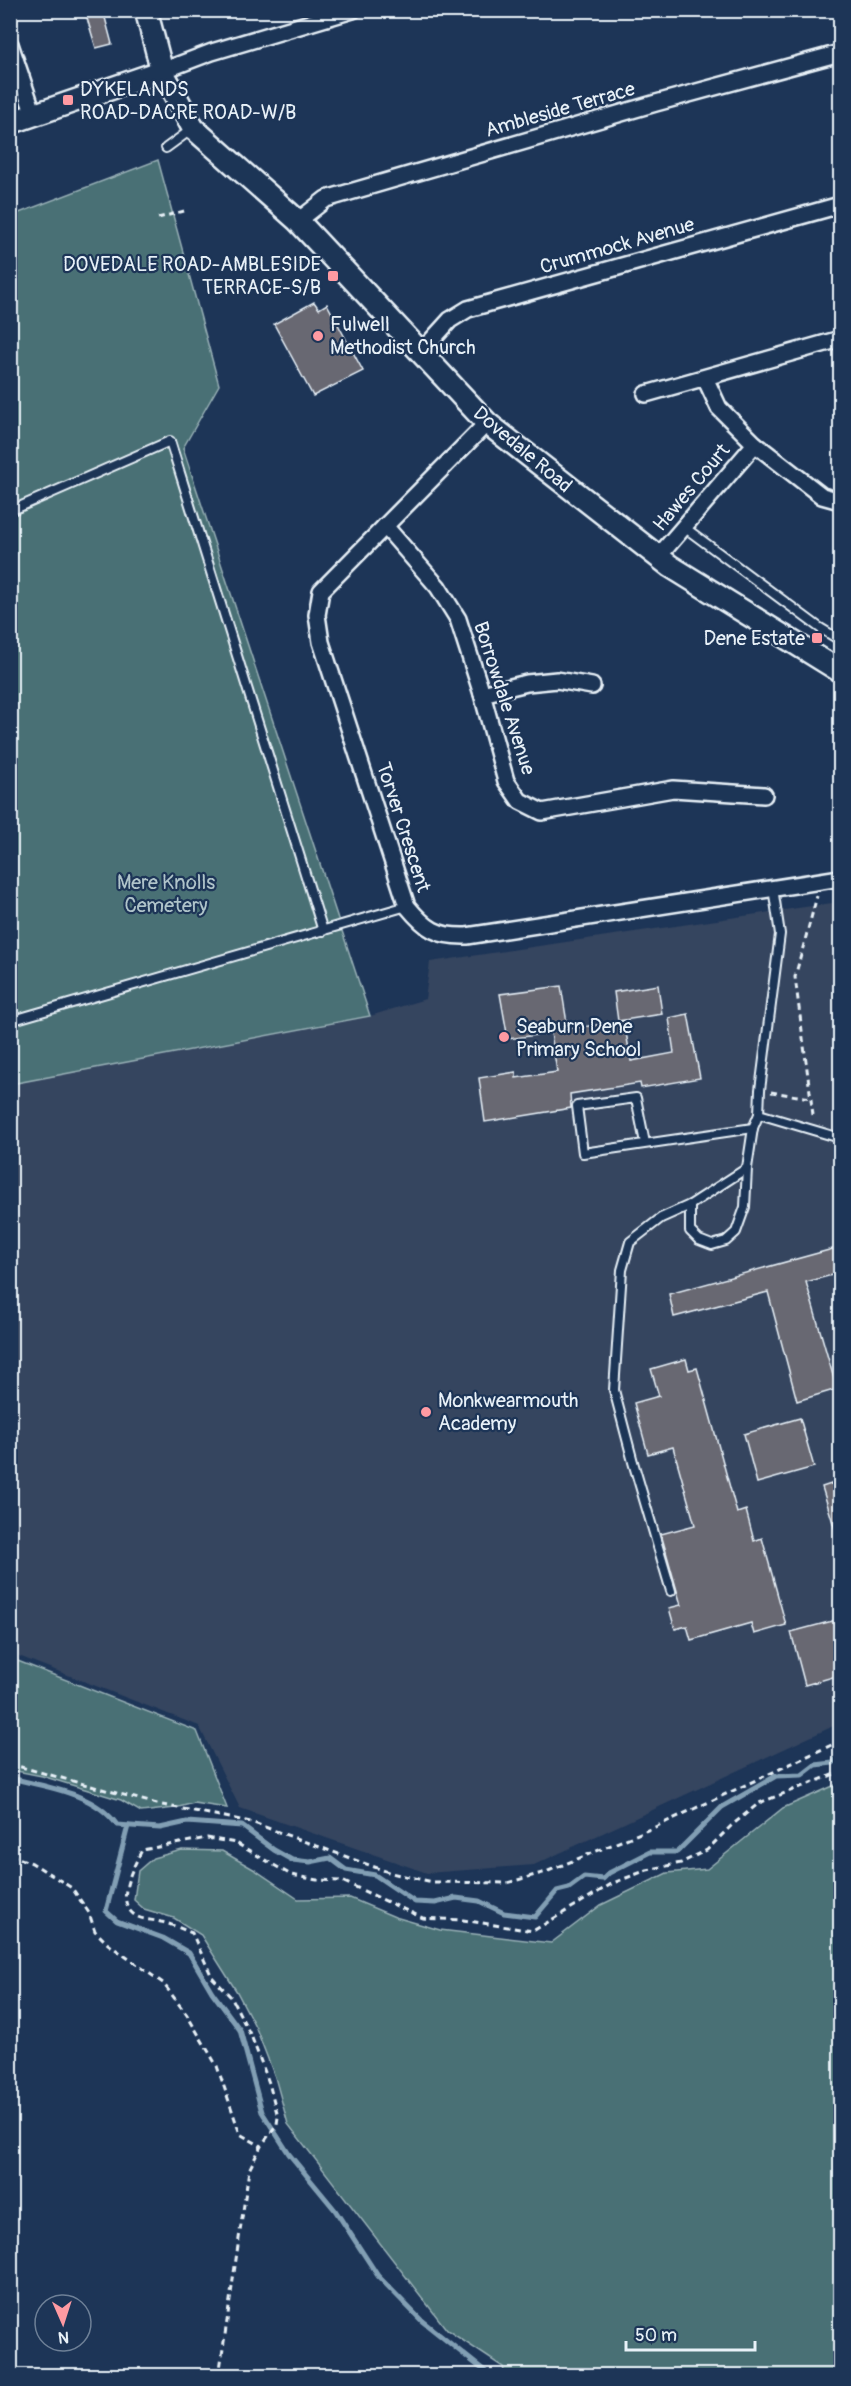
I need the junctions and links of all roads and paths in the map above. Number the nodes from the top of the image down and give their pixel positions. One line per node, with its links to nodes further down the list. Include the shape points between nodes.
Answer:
1 (146, 10): 5 (street, Dovedale Road)
2 (353, 10): 5 (street)
3 (10, 44): 6 (street)
4 (840, 53): 13 (street, Ambleside Terrace, via 326,200)
5 (162, 71): 6 (street); 8 (street, Dovedale Road)
6 (34, 115): 7 (street)
7 (10, 123)
8 (194, 128): 9 (lane); 13 (street, Dovedale Road)
9 (166, 148)
10 (840, 205): 15 (street, Crummock Avenue, via 468,309 450,320)
11 (188, 210): 12 (path)
12 (158, 218)
13 (298, 221): 15 (street, Dovedale Road)
14 (840, 339): 16 (street)
15 (421, 352): 18 (street, Dovedale Road)
16 (705, 378): 17 (street); 19 (street, via 718,408)
17 (646, 394)
18 (487, 423): 22 (street, Torver Crescent); 24 (street, Dovedale Road)
19 (755, 444): 20 (street, via 822,496); 23 (street, Hawes Court)
20 (840, 501)
21 (10, 511): 34 (lane, via 170,441)
22 (385, 526): 28 (street, Borrowdale Avenue, via 438,587 458,619); 33 (street, Torver Crescent, via 321,591 316,615 321,642)
23 (684, 527): 24 (street, Hawes Court); 25 (lane)
24 (658, 557): 26 (street, Dovedale Road)
25 (840, 640)
26 (840, 671)
27 (592, 686): 28 (street, via 557,680)
28 (482, 694): 29 (street, Borrowdale Avenue, via 506,781 520,801 542,812 674,789)
29 (764, 795)
30 (840, 878): 31 (street, Torver Crescent)
31 (822, 880): 32 (street, Torver Crescent); 37 (path, via 795,977)
32 (772, 888): 33 (street, Torver Crescent, via 450,936 434,932); 36 (lane, via 780,934)
33 (407, 906): 34 (lane)
34 (323, 931): 35 (lane)
35 (10, 1022)
36 (760, 1090): 37 (path); 38 (lane)
37 (811, 1098): 39 (path)
38 (759, 1114): 40 (lane); 41 (lane)
39 (813, 1115)
40 (753, 1128): 42 (lane); 43 (lane)
41 (840, 1138)
42 (645, 1143): 42 (lane, via 583,1153 577,1106 636,1098)
43 (747, 1168): 44 (lane); 44 (lane, via 746,1207 736,1232 726,1241 712,1245 690,1231)
44 (690, 1205): 45 (lane, via 661,1218 630,1242 621,1270 614,1390)
45 (671, 1591)
46 (840, 1741): 47 (path, via 655,1827 546,1872 507,1883 433,1882 391,1873 251,1822 157,1804)
47 (10, 1764)
48 (840, 1772): 50 (path, via 759,1803 707,1850 681,1863 613,1883 533,1931 423,1918 342,1881 291,1875 236,1843 207,1838 142,1850 131,1870 125,1896 128,1909 138,1917 192,1933 212,1977 231,1997 252,2038 278,2117)
49 (10, 1855): 50 (path, via 32,1863 72,1888 95,1931 163,1983 217,2066 240,2133)
50 (261, 2146): 51 (path, via 249,2170)
51 (219, 2376)

